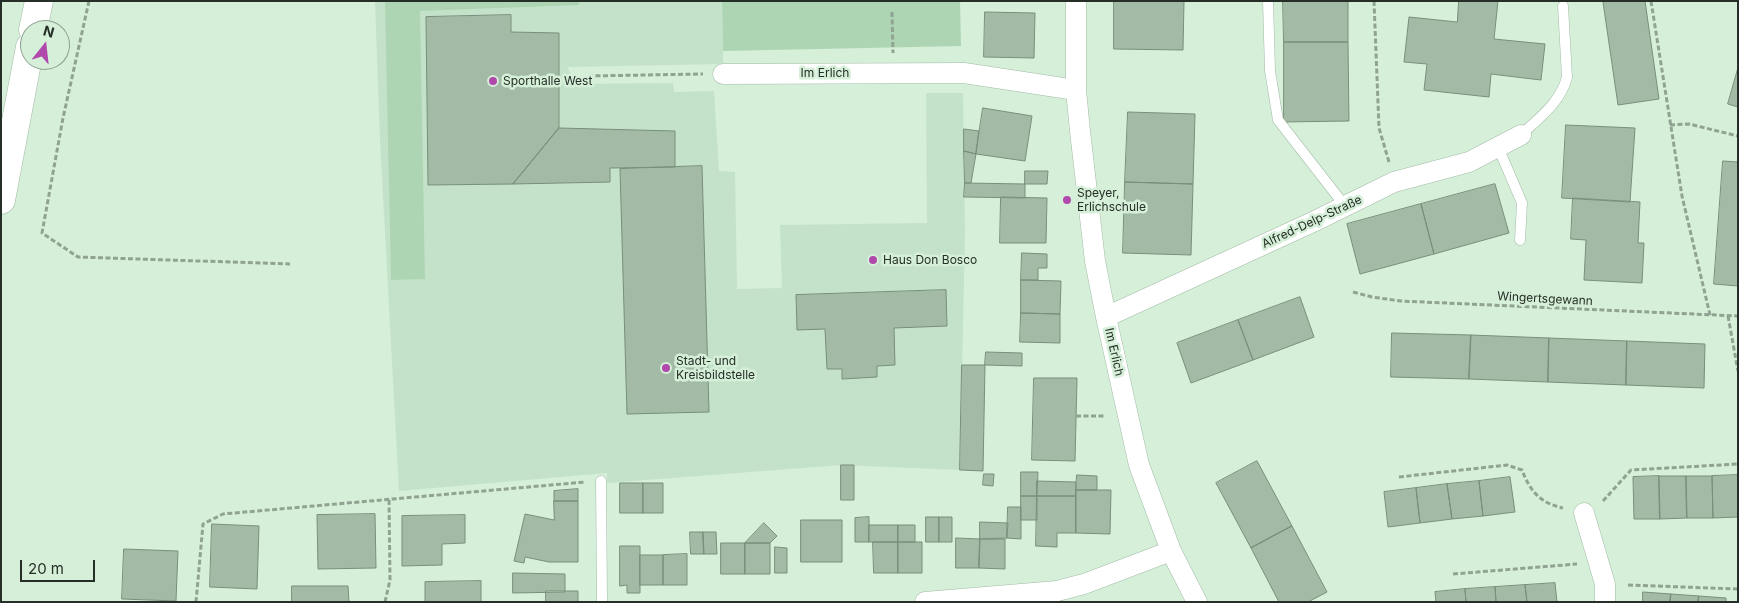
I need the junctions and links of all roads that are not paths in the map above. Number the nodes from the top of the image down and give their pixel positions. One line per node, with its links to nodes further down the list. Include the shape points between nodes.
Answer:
1 (39, 1): 5 (highway)
2 (1076, 1): 8 (street, Im Erlich)
3 (1268, 1): 12 (lane, via 1270,72 1278,120)
4 (1563, 6): 9 (lane, via 1567,77 1564,88)
5 (35, 20)
6 (25, 70): 11 (highway)
7 (724, 74): 8 (street, Im Erlich, via 964,73)
8 (1076, 90): 14 (street, Im Erlich, via 1095,261)
9 (1521, 135): 10 (street, Alfred-Delp-Straße)
10 (1498, 147): 12 (street, Alfred-Delp-Straße, via 1469,162 1394,182); 13 (lane, via 1522,203)
11 (1, 200)
12 (1345, 206): 14 (street, Alfred-Delp-Straße)
13 (1520, 240)
14 (1106, 317): 17 (street, Im Erlich, via 1139,466)
15 (601, 481): 19 (lane)
16 (1584, 512): 18 (street)
17 (1171, 551): 20 (street, via 1057,592); 21 (street, Im Erlich)
18 (1604, 584)
19 (602, 602)
20 (925, 602)
21 (1197, 602)

